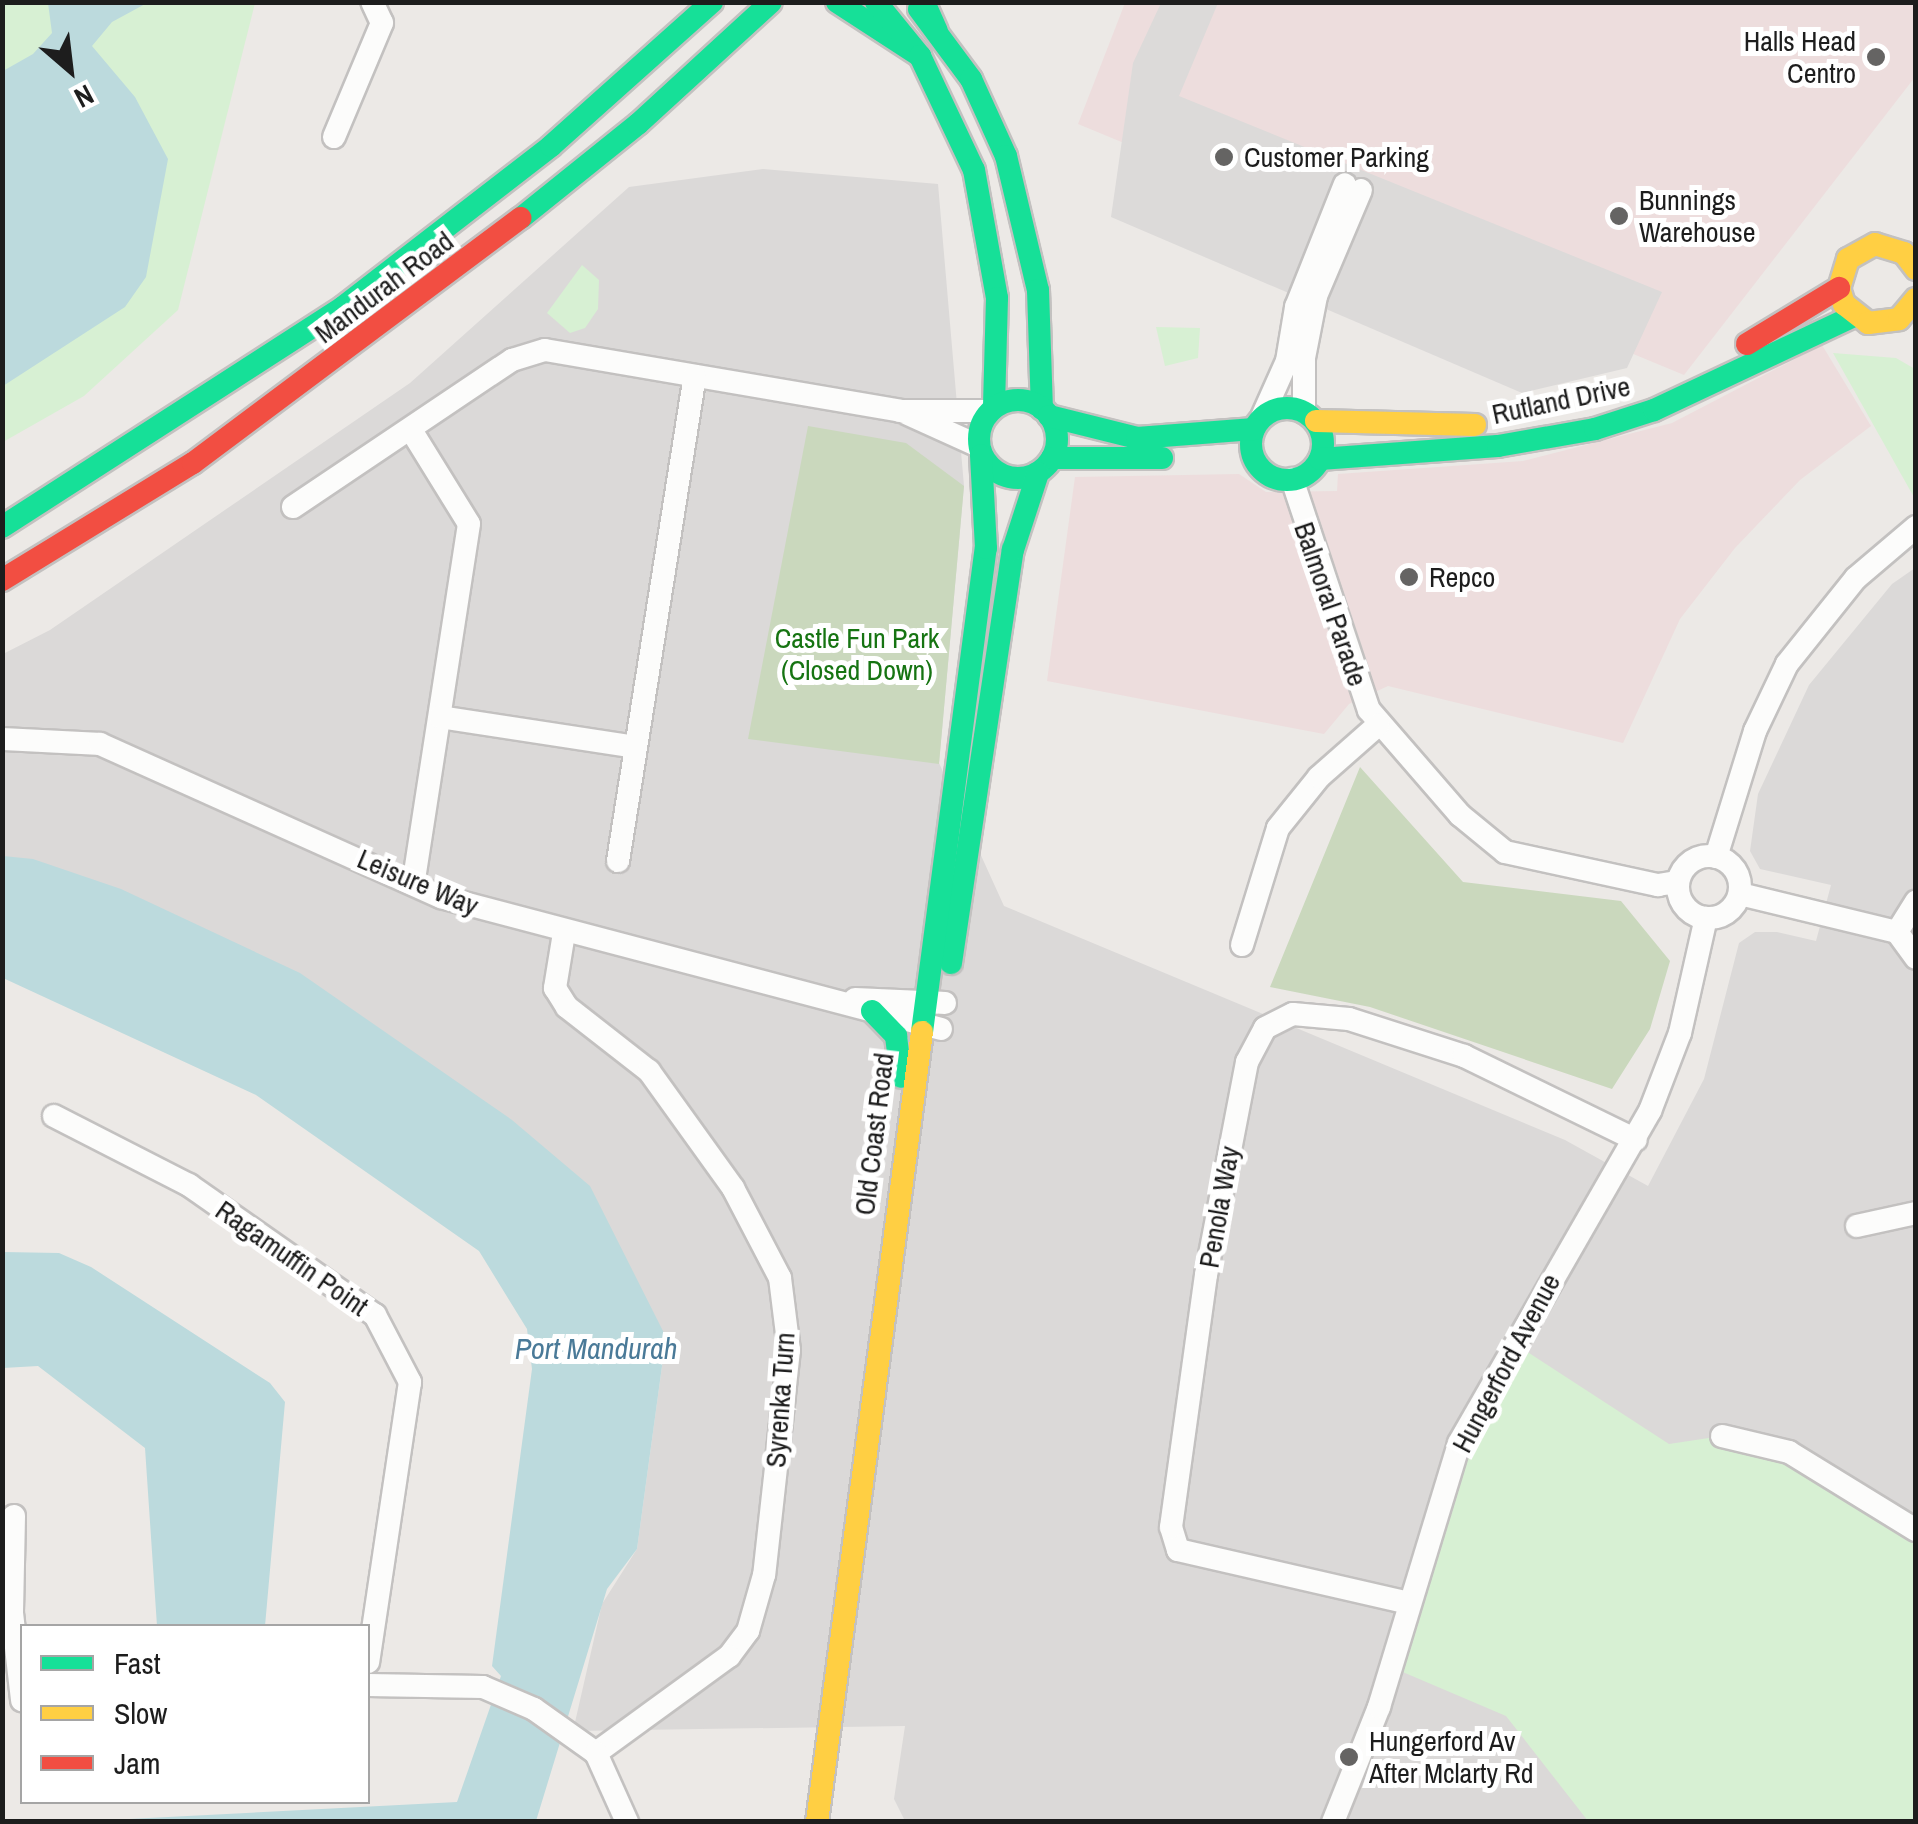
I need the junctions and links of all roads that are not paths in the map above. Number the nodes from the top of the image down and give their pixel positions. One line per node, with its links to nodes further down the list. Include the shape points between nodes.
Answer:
1 (372, 2): 10 (street, via 382,24)
2 (712, 2): 31 (main road, Mandurah Road, via 551,146 343,308)
3 (771, 2): 32 (main road, Mandurah Road, via 638,124 430,292 193,462)
4 (837, 2): 9 (main road)
5 (876, 2): 9 (main road)
6 (914, 2): 8 (main road)
7 (924, 2): 8 (main road)
8 (938, 30): 20 (main road, via 990,117 1030,240)
9 (920, 56): 18 (main road, via 957,125 982,201 996,298)
10 (334, 137)
11 (1916, 269): 12 (main road, via 1904,253 1875,244 1848,259)
12 (1839, 288): 14 (main road); 21 (main road, Rutland Drive, via 1756,340 1605,405 1531,421 1456,426)
13 (1916, 300): 15 (main road)
14 (1854, 316): 15 (main road); 26 (main road, Rutland Drive, via 1654,410 1595,429 1498,446)
15 (1884, 324): 16 (street)
16 (1916, 334)
17 (695, 376): 19 (street); 23 (street, via 545,350 512,360); 36 (street)
18 (992, 409): 19 (street); 20 (main road, via 1024,400); 24 (main road)
19 (900, 411): 24 (street)
20 (1046, 412): 22 (main road, via 1137,438); 27 (main road, via 1057,437)
21 (1310, 416): 22 (main road, via 1290,408); 22 (street, via 1304,358 1316,296 1353,187 1296,306 1287,361); 26 (main road)
22 (1258, 423): 25 (main road)
23 (411, 430): 29 (street); 33 (street, via 470,524)
24 (980, 450): 27 (main road, via 1006,476); 50 (main road, Old Coast Road, via 986,548)
25 (1253, 457): 27 (main road); 28 (main road, via 1273,477)
26 (1320, 459): 28 (main road)
27 (1045, 465): 50 (main road, Old Coast Road, via 1012,550)
28 (1292, 479): 34 (street, Balmoral Parade, via 1356,683)
29 (293, 507)
30 (1916, 526): 37 (street, via 1856,578 1788,664 1755,731)
31 (2, 527)
32 (2, 580)
33 (440, 717): 36 (street); 40 (street)
34 (1378, 726): 39 (street, Balmoral Parade, via 1493,846 1658,885); 46 (street, via 1319,777 1278,828)
35 (2, 738): 40 (street, Leisure Way, via 100,744)
36 (636, 748): 38 (street)
37 (1716, 857): 39 (street, via 1690,862); 41 (street, via 1736,870)
38 (618, 861)
39 (1678, 882): 43 (street, via 1685,907)
40 (413, 884): 45 (street, Leisure Way)
41 (1740, 894): 43 (street, via 1726,913); 44 (street)
42 (1916, 902): 44 (street)
43 (1706, 918): 53 (street, Hungerford Avenue, via 1680,1033)
44 (1897, 932): 47 (street)
45 (564, 934): 48 (street, Leisure Way); 63 (street, Syrenka Turn, via 555,988 567,1006 649,1070 733,1188 780,1278 790,1350 764,1575 748,1631 730,1656)
46 (1242, 945)
47 (1916, 958)
48 (846, 1000): 49 (street, Leisure Way); 50 (street, Leisure Way)
49 (872, 1011): 50 (street, Leisure Way); 52 (main road, via 896,1036)
50 (932, 1013): 52 (main road, Old Coast Road); 66 (main road, Old Coast Road, via 846,1733)
51 (54, 1116): 60 (street, Ragamuffin Point, via 189,1185 374,1315 410,1382)
52 (905, 1133): 65 (main road, Old Coast Road)
53 (1636, 1140): 59 (street, Hungerford Avenue, via 1479,1400 1440,1497); 59 (street, Penola Way, via 1464,1056 1349,1019 1292,1014 1265,1028 1248,1062 1206,1275 1171,1527 1178,1550)
54 (1916, 1213): 55 (street)
55 (1857, 1226)
56 (1722, 1436): 58 (street, via 1789,1452)
57 (14, 1516): 61 (street, via 12,1613)
58 (1916, 1530)
59 (1410, 1603): 67 (street, Hungerford Avenue, via 1379,1707)
60 (370, 1649)
61 (20, 1683)
62 (370, 1685): 63 (street, via 482,1687 573,1731)
63 (596, 1752): 64 (street)
64 (627, 1822)
65 (817, 1822)
66 (843, 1822)
67 (1333, 1822)

